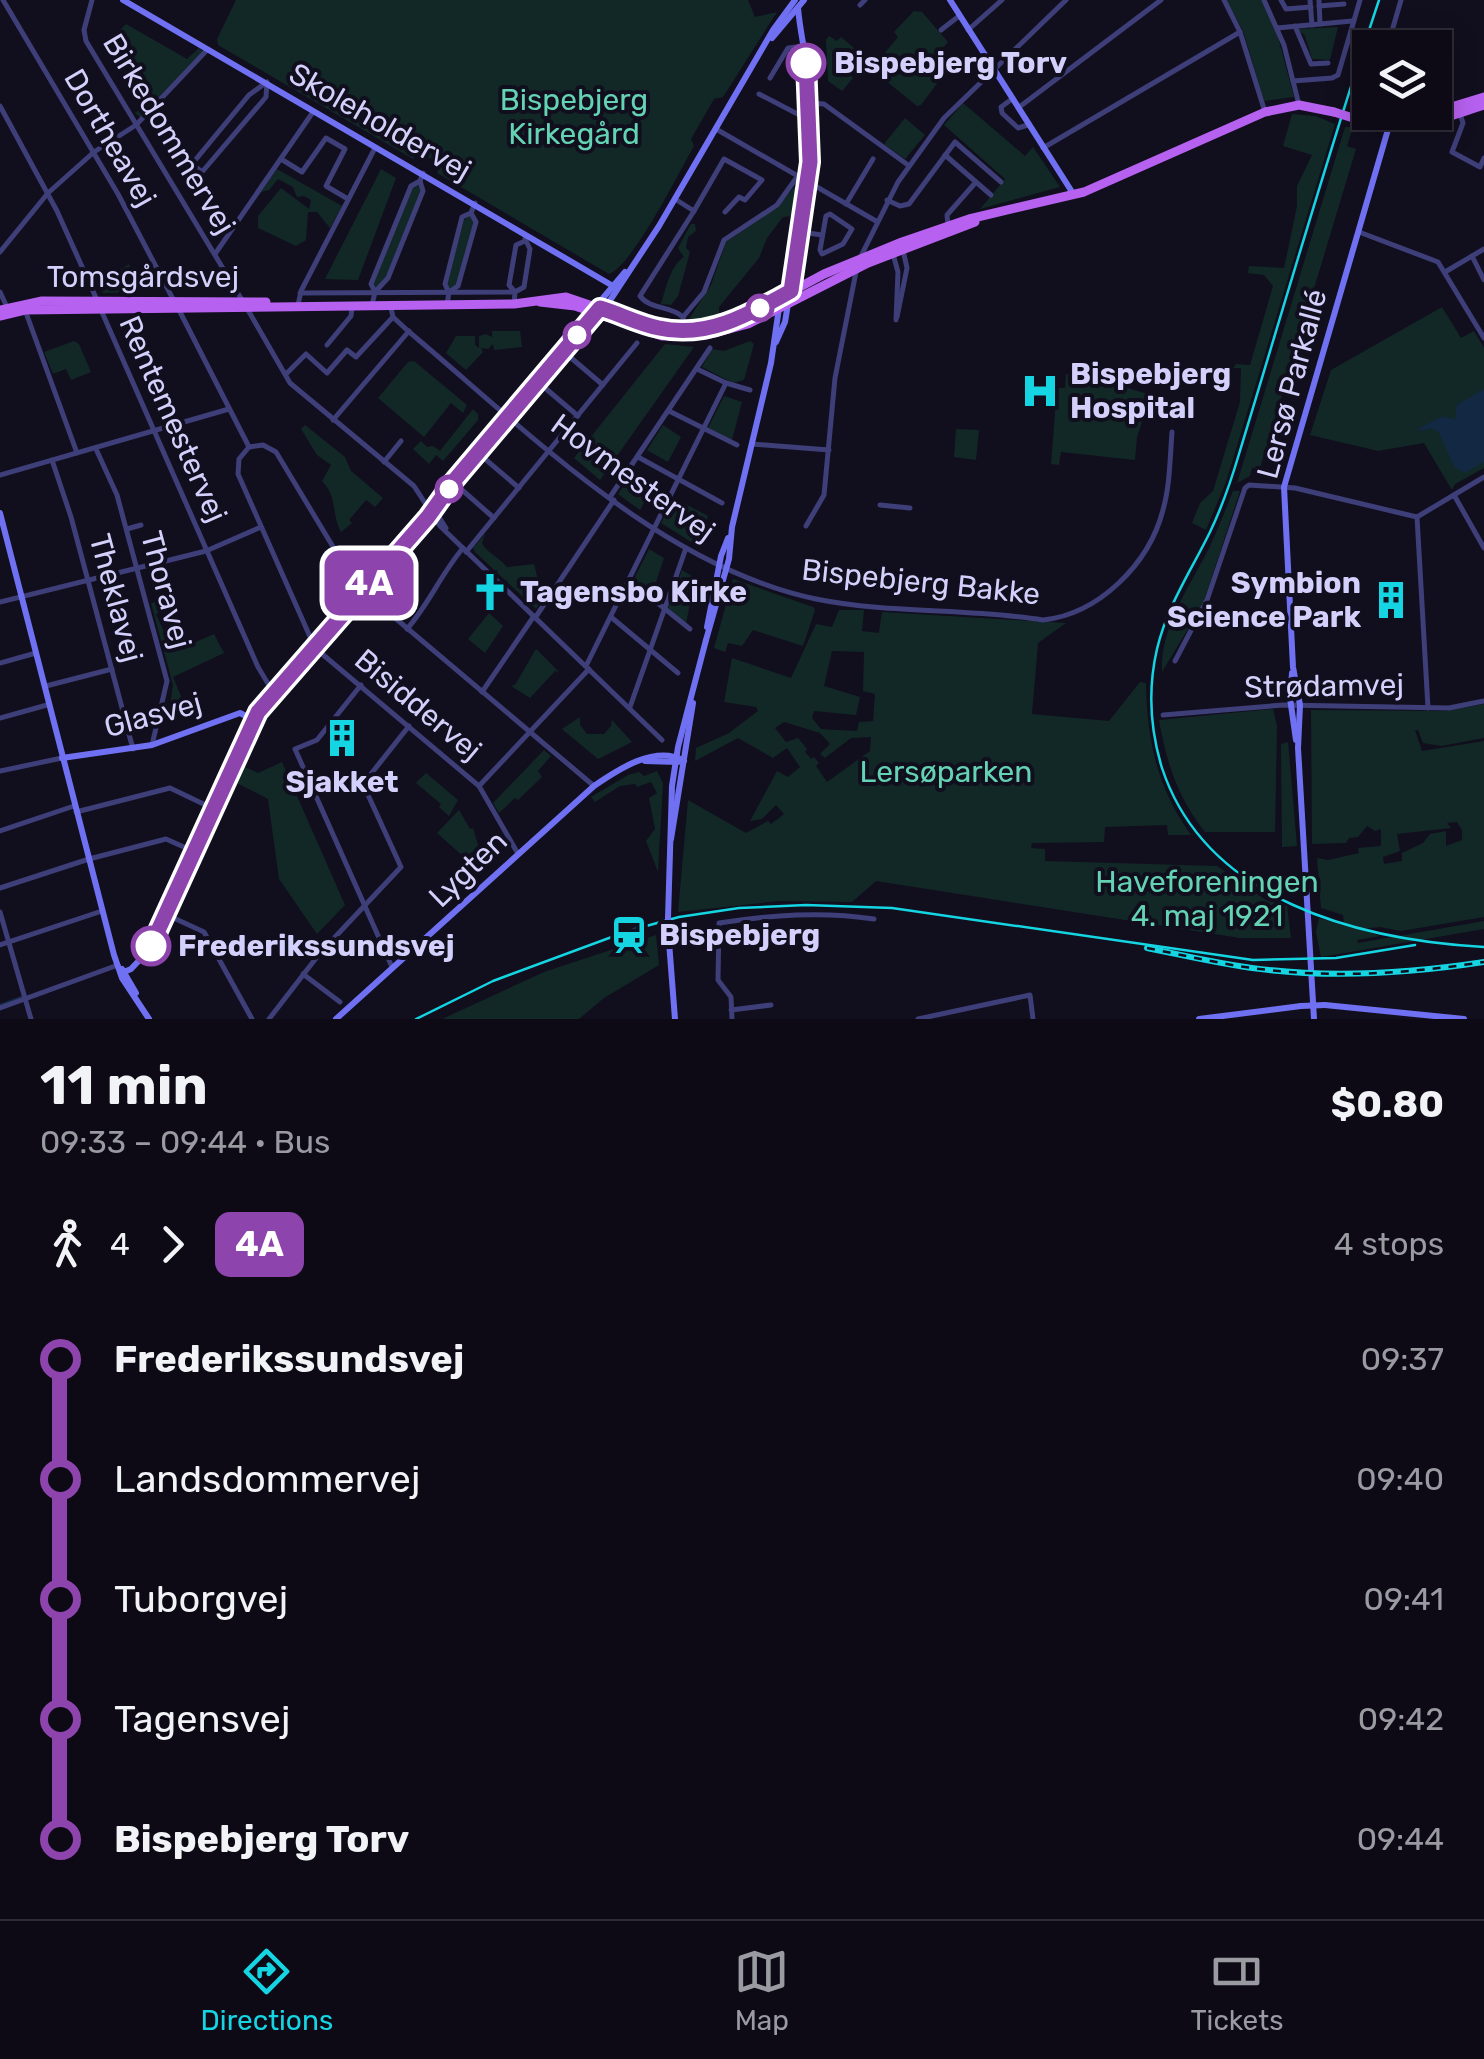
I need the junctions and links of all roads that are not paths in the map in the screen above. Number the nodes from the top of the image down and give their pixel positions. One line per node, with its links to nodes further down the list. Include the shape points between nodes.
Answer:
1 (3, 0): 58 (street, Dortheavej)
2 (92, 0): 52 (street, Birkedommervej, via 84,36)
3 (124, 0): 31 (street, Skoleholdervej)
4 (950, 0): 18 (street)
5 (1002, 0): 25 (street)
6 (1066, 0): 33 (street)
7 (1161, 0): 45 (street)
8 (1224, 0): 27 (street)
9 (1264, 0): 23 (street)
10 (1281, 0): 16 (street, via 1286,9)
11 (1360, 0): 20 (street)
12 (1402, 0): 26 (street)
13 (799, 2): 19 (street); 28 (street); 29 (street)
14 (1332, 2): 15 (street); 17 (street)
15 (1319, 3): 21 (street)
16 (1311, 4): 21 (street)
17 (1344, 4)
18 (959, 16): 24 (street); 25 (street)
19 (790, 17): 28 (street); 29 (street)
20 (1352, 22): 21 (street); 35 (street, via 1338,75)
21 (1316, 25): 22 (street)
22 (1295, 26): 23 (street); 32 (street, via 1310,64)
23 (1277, 28): 35 (street)
24 (941, 30)
25 (968, 30): 33 (street)
26 (1393, 30)
27 (1240, 32): 47 (street); 57 (street)
28 (800, 34): 30 (street)
29 (767, 42): 54 (street)
30 (804, 46): 34 (street, via 788,48); 40 (street)
31 (208, 47): 36 (street, Skoleholdervej); 52 (street)
32 (1328, 63)
33 (993, 68): 39 (street); 63 (street)
34 (770, 78)
35 (1294, 81): 41 (street)
36 (268, 82): 36 (street, via 249,95 192,164 202,172 266,97); 46 (street, Skoleholdervej)
37 (759, 94): 51 (street)
38 (1484, 97): 44 (main road)
39 (1012, 99): 45 (street); 53 (street, via 1002,113 1018,128)
40 (810, 103): 51 (street); 63 (street, via 824,104)
41 (1300, 105): 47 (main road); 50 (main road, bridge)
42 (1484, 105): 48 (main road)
43 (0, 106): 69 (street, Rentemestervej)
44 (1452, 107)
45 (1018, 108): 53 (street)
46 (315, 110): 56 (street, Skoleholdervej); 61 (street)
47 (1265, 112): 71 (main road)
48 (1460, 112): 49 (main road); 60 (street, via 1463,123 1452,152 1480,167)
49 (1452, 114)
50 (1352, 118)
51 (811, 120): 68 (street)
52 (136, 125): 58 (street); 90 (street, Birkedommervej)
53 (1028, 125): 57 (street)
54 (716, 129): 65 (street); 73 (street)
55 (1387, 130): 84 (street, Lersø Parkallé)
56 (376, 145): 64 (street, Skoleholdervej); 72 (street)
57 (1042, 148): 71 (street)
58 (94, 152): 69 (street); 107 (street, Dortheavej)
59 (945, 155): 66 (street); 67 (street, via 956,142); 74 (street, via 909,204)
60 (1484, 158)
61 (280, 159): 72 (street, via 302,172 326,138 346,149 326,186); 90 (street)
62 (874, 160): 76 (street)
63 (908, 166): 74 (street)
64 (421, 177): 75 (street, Skoleholdervej); 98 (street, via 423,192 388,278); 98 (street, via 384,251 371,284)
65 (797, 177): 68 (street); 116 (street, via 776,204 724,240 704,292)
66 (976, 182): 70 (street); 82 (street, via 947,215)
67 (1001, 182)
68 (808, 183): 76 (street); 83 (street)
69 (48, 193): 89 (street); 106 (street, Rentemestervej)
70 (991, 195)
71 (1074, 195): 80 (main road)
72 (348, 199): 101 (street)
73 (675, 199): 77 (street); 92 (street)
74 (887, 200): 81 (street)
75 (475, 204): 78 (street); 86 (street, Skoleholdervej)
76 (846, 204): 81 (street)
77 (694, 211): 79 (street, via 724,159 762,180); 116 (street, via 641,291 646,303)
78 (471, 212): 99 (street, via 462,217 445,284); 99 (street, via 476,222 458,286)
79 (725, 212)
80 (987, 216): 82 (main road); 88 (main road)
81 (876, 221): 93 (street)
82 (948, 226): 88 (main road)
83 (801, 232): 85 (street); 102 (street)
84 (1359, 232): 94 (street, via 1434,259); 154 (street, Lersø Parkallé)
85 (822, 235): 85 (street, via 820,252 826,254 845,242 852,227 828,214)
86 (526, 238): 96 (street, Skoleholdervej); 100 (street, via 524,286); 100 (street, via 516,245 509,285)
87 (1484, 249): 91 (street)
88 (896, 250): 88 (street, via 898,272 896,320 904,279); 93 (main road)
89 (0, 252)
90 (215, 254): 103 (street, Birkedommervej)
91 (1472, 256): 94 (street); 95 (street)
92 (636, 260): 96 (street); 114 (street)
93 (854, 264): 102 (main road); 144 (street)
94 (1445, 272): 119 (street)
95 (1484, 280)
96 (612, 286): 114 (street)
97 (0, 292): 113 (street)
98 (375, 292): 99 (street); 101 (street); 110 (street)
99 (449, 292): 100 (street); 111 (street)
100 (515, 292): 105 (street)
101 (300, 293): 108 (street)
102 (786, 300): 114 (main road, via 748,324 707,335 662,336); 117 (main road); 139 (street)
103 (244, 304): 107 (main road, Tomsgårdsvej); 108 (main road, Tomsgårdsvej); 125 (street, Birkedommervej)
104 (391, 304): 110 (main road, Tomsgårdsvej); 111 (main road, Tomsgårdsvej); 115 (street)
105 (514, 304): 111 (main road, Tomsgårdsvej); 114 (main road, Tomsgårdsvej)
106 (99, 305): 107 (main road, Tomsgårdsvej); 112 (main road, Tomsgårdsvej); 113 (main road, Tomsgårdsvej, via 42,302); 136 (street, Rentemestervej)
107 (176, 305): 130 (street, Dortheavej)
108 (292, 305): 109 (main road, Tomsgårdsvej)
109 (352, 305): 110 (main road, Tomsgårdsvej); 121 (street, via 351,316)
110 (372, 305)
111 (447, 305)
112 (25, 310): 113 (main road, Tomsgårdsvej); 146 (street)
113 (2, 311)
114 (598, 311): 117 (main road); 123 (street)
115 (393, 317): 118 (street, Hovmestervej); 125 (street, via 356,357 347,350 327,372 306,354)
116 (683, 317): 117 (street)
117 (684, 331)
118 (409, 332): 133 (street, Hovmestervej); 134 (street)
119 (1484, 338)
120 (636, 343): 128 (street)
121 (326, 345)
122 (710, 348): 124 (street)
123 (563, 352): 126 (street); 128 (street)
124 (697, 368): 127 (street); 131 (street)
125 (286, 374): 134 (street, Birkedommervej)
126 (538, 382): 132 (street); 133 (street)
127 (726, 383): 129 (street); 135 (street)
128 (603, 385): 132 (street)
129 (750, 390)
130 (228, 410): 136 (street); 141 (street, Dortheavej)
131 (669, 410): 135 (street); 147 (street)
132 (576, 414): 143 (street)
133 (510, 416): 143 (street, Hovmestervej); 145 (street)
134 (333, 420): 149 (street, Birkedommervej)
135 (703, 430): 140 (street); 152 (street)
136 (154, 432): 142 (street); 173 (street, Rentemestervej)
137 (1172, 432): 174 (street, Bispebjerg Bakke, via 1166,495 1150,541 1127,574 1076,614 1043,620 820,600)
138 (402, 441): 149 (street)
139 (752, 444): 144 (street); 174 (street)
140 (737, 446)
141 (249, 447): 167 (street, via 237,468); 178 (street, Dortheavej, via 276,452)
142 (96, 448): 146 (street); 169 (street, Thoravej)
143 (550, 450): 155 (street); 157 (street, Hovmestervej)
144 (828, 450): 166 (street, via 824,495)
145 (478, 452): 153 (street); 155 (street)
146 (78, 454): 148 (street)
147 (638, 456): 152 (street); 157 (street)
148 (52, 460): 150 (street); 177 (street, Theklavej)
149 (384, 462): 161 (street, Birkedommervej)
150 (0, 475)
151 (1484, 477): 156 (street)
152 (678, 481): 158 (street); 168 (street)
153 (453, 482): 161 (street); 164 (street)
154 (1284, 487): 163 (street); 189 (street, via 1245,488 1207,600); 200 (street, Lersø Parkallé)
155 (519, 488): 164 (street)
156 (1454, 496): 163 (street); 171 (street)
157 (612, 498): 168 (street, Hovmestervej); 182 (street)
158 (722, 504)
159 (880, 505): 160 (street)
160 (910, 508)
161 (432, 510): 172 (street, Birkedommervej); 178 (street)
162 (0, 513): 179 (street)
163 (1417, 517): 202 (street)
164 (494, 518): 172 (street)
165 (141, 525): 169 (street)
166 (806, 526)
167 (260, 528): 173 (street); 186 (street)
168 (655, 528): 170 (street, Hovmestervej); 176 (street)
169 (126, 529): 175 (street, Thoravej)
170 (686, 548): 174 (street, Hovmestervej); 181 (street)
171 (1484, 548)
172 (464, 550): 182 (street, Birkedommervej); 184 (street)
173 (206, 551): 175 (street); 197 (street, Rentemestervej)
174 (723, 568): 213 (street)
175 (137, 569): 177 (street); 209 (street, Thoravej, via 166,681)
176 (629, 580): 181 (street); 183 (street)
177 (88, 581): 179 (street); 192 (street, Theklavej)
178 (362, 591): 184 (street, Dortheavej); 186 (street)
179 (22, 598): 180 (street); 188 (street)
180 (0, 602)
181 (665, 608): 185 (street); 187 (street)
182 (535, 617): 191 (street, Birkedommervej); 196 (street)
183 (611, 617): 187 (street); 191 (street)
184 (408, 629): 196 (street, Dortheavej)
185 (690, 630)
186 (315, 648): 194 (street, Bisiddervej); 197 (street)
187 (650, 650): 193 (street); 201 (street)
188 (36, 653): 190 (street); 195 (street)
189 (1175, 661)
190 (0, 663)
191 (588, 667): 201 (street, Birkedommervej); 207 (street)
192 (112, 669): 195 (street); 210 (street, Theklavej)
193 (678, 673)
194 (361, 686): 206 (street, Bisiddervej); 224 (street, via 317,740 296,748)
195 (43, 687): 199 (street)
196 (482, 692): 207 (street, Dortheavej)
197 (274, 695): 205 (street); 211 (street)
198 (1484, 701): 202 (street, Strødamvej)
199 (47, 705): 204 (street); 212 (street)
200 (1295, 706): 202 (street, Strødamvej); 203 (street, Strødamvej); 250 (street, Lersø Parkallé)
201 (630, 707): 208 (street, Birkedommervej)
202 (1428, 708)
203 (1163, 715)
204 (0, 718)
205 (254, 720): 209 (street, Glasvej, via 240,714); 211 (street)
206 (409, 726): 215 (street, Bisiddervej); 224 (street, via 363,784 400,867)
207 (529, 732): 215 (street); 216 (street, Dortheavej)
208 (662, 740)
209 (152, 745): 210 (street, Glasvej)
210 (134, 749): 212 (street, Glasvej)
211 (240, 754): 218 (street)
212 (62, 758): 214 (street); 217 (street)
213 (678, 760): 216 (street, Lygten, via 639,762); 245 (street, bridge, via 668,819 667,901)
214 (0, 771)
215 (478, 786): 221 (street, Bisiddervej)
216 (594, 786): 221 (street, Lygten)
217 (75, 809): 218 (street, via 170,788); 219 (street); 222 (street)
218 (214, 809): 220 (street)
219 (0, 830)
220 (195, 852): 222 (street, via 166,839); 227 (street)
221 (518, 852): 232 (street, Lygten)
222 (89, 858): 223 (street); 225 (street)
223 (0, 888)
224 (364, 906): 232 (street); 233 (street)
225 (102, 911): 229 (street); 231 (street)
226 (0, 912): 229 (street)
227 (165, 914): 231 (street, via 148,950); 242 (street, via 204,932)
228 (874, 919): 238 (street, via 832,913 719,923 718,980)
229 (8, 942): 230 (street); 234 (street)
230 (0, 945)
231 (119, 966): 234 (street); 241 (street)
232 (394, 970): 244 (street, Lygten)
233 (304, 974): 235 (street); 243 (street)
234 (25, 998): 237 (street); 240 (street)
235 (340, 1002)
236 (771, 1006): 238 (street)
237 (0, 1008)
238 (732, 1010): 246 (street)
239 (1430, 1016): 249 (street, bridge, via 1326,1005); 251 (street)
240 (31, 1019)
241 (150, 1019)
242 (252, 1019)
243 (269, 1019)
244 (336, 1019)
245 (675, 1019)
246 (732, 1019)
247 (918, 1019): 248 (street, via 1030,996)
248 (1033, 1019)
249 (1200, 1019)
250 (1314, 1019)
251 (1464, 1019)

